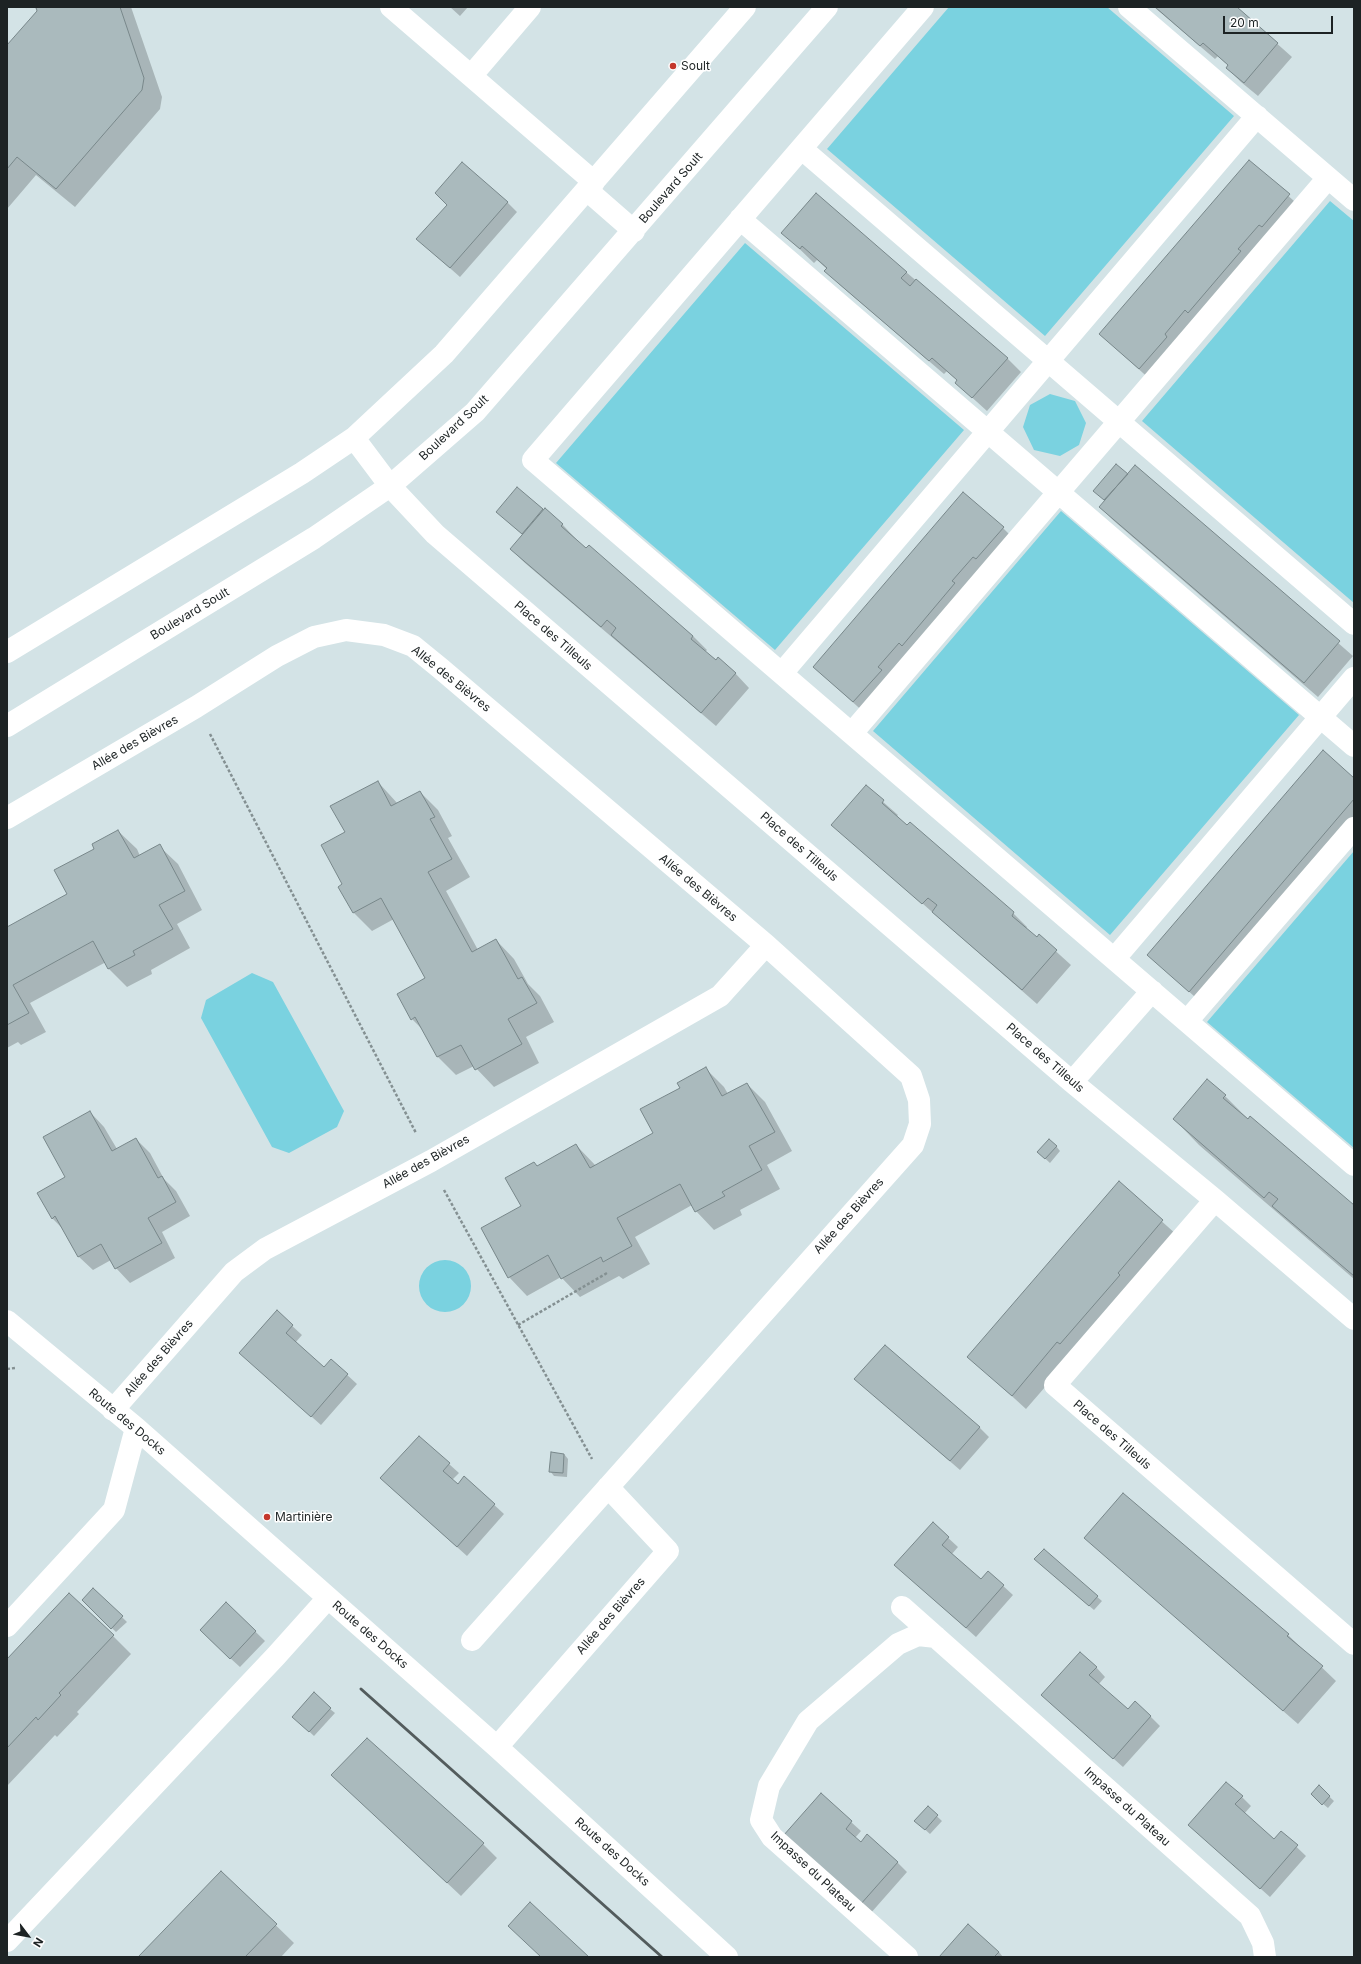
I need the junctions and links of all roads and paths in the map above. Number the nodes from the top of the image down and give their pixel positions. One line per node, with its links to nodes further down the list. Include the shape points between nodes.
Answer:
1 (391, 7): 7 (street)
2 (530, 7): 7 (street)
3 (745, 7): 11 (street)
4 (827, 7): 14 (street, Boulevard Soult)
5 (923, 7): 9 (street)
6 (1129, 7): 8 (street)
7 (471, 76): 11 (street)
8 (1257, 116): 10 (street); 15 (street)
9 (802, 149): 13 (street); 15 (street)
10 (1328, 178): 12 (street); 16 (street)
11 (591, 186): 14 (street); 18 (street, via 444,354)
12 (1354, 200)
13 (740, 219): 17 (street); 23 (street, via 533,460)
14 (634, 231): 19 (street, Boulevard Soult, via 475,412)
15 (1048, 361): 16 (street); 17 (street)
16 (1119, 422): 20 (street); 21 (street)
17 (988, 432): 20 (street); 23 (street)
18 (354, 438): 19 (street, Place des Tilleuls); 22 (street, via 302,473)
19 (390, 486): 27 (street, Boulevard Soult, via 314,538); 36 (street, Place des Tilleuls, via 435,534)
20 (1058, 492): 26 (street); 28 (street)
21 (1354, 624)
22 (7, 652)
23 (782, 673): 28 (street)
24 (1354, 678): 26 (street)
25 (196, 707): 30 (street, Allée des Bièvres); 32 (street, Allée des Bièvres, via 277,656 314,637 346,630 384,635 413,646); 37 (path)
26 (1320, 718): 29 (street); 33 (street)
27 (7, 726)
28 (852, 733): 33 (street)
29 (1354, 746)
30 (7, 818)
31 (1354, 828): 35 (street)
32 (766, 945): 37 (street, Allée des Bièvres, via 720,996); 46 (street, Allée des Bièvres, via 911,1076 919,1100 920,1124 912,1145)
33 (1115, 958): 34 (street)
34 (1152, 991): 35 (street); 36 (street)
35 (1187, 1021): 38 (street)
36 (1072, 1082): 39 (street, Place des Tilleuls)
37 (431, 1161): 43 (path, via 447,1196); 44 (street, Allée des Bièvres, via 265,1249 234,1272)
38 (1354, 1165)
39 (1215, 1200): 41 (street, Place des Tilleuls); 52 (street, Place des Tilleuls, via 1055,1385)
40 (607, 1273): 43 (path)
41 (1354, 1319)
42 (7, 1321): 44 (street, Route des Docks)
43 (518, 1325): 46 (path)
44 (113, 1410): 45 (street, Route des Docks)
45 (136, 1428): 47 (street, Route des Docks); 49 (street, via 114,1510)
46 (608, 1487): 51 (street, Allée des Bièvres); 53 (street, Allée des Bièvres, via 668,1551)
47 (328, 1598): 53 (street, Route des Docks); 54 (street)
48 (902, 1607): 50 (street, Impasse du Plateau)
49 (7, 1626)
50 (936, 1637): 56 (street, Impasse du Plateau, via 918,1635 898,1644 808,1721 769,1786 762,1820 772,1837); 57 (street, Impasse du Plateau, via 1250,1916 1263,1943)
51 (472, 1640)
52 (1354, 1644)
53 (497, 1747): 55 (street, Route des Docks)
54 (7, 1941)
55 (727, 1957)
56 (907, 1957)
57 (1265, 1957)

